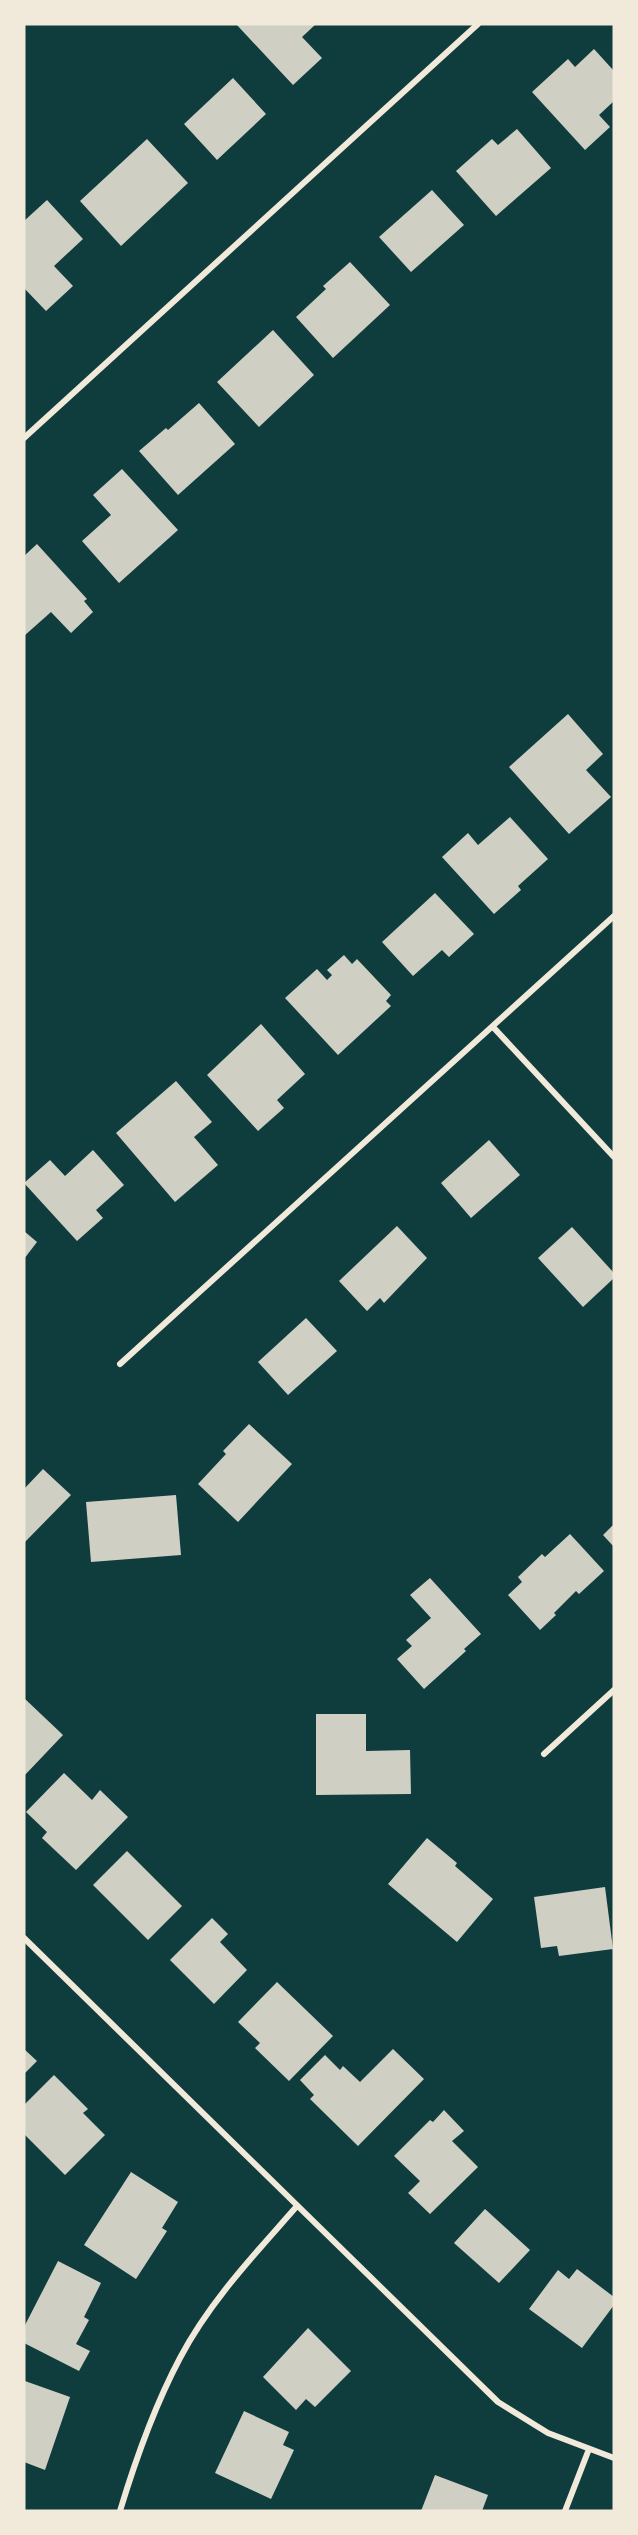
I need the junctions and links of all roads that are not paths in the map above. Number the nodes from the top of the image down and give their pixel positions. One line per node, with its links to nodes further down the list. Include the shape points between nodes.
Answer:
1 (478, 24): 2 (street)
2 (24, 438)
3 (614, 916): 4 (street)
4 (493, 1027): 5 (street); 6 (street)
5 (614, 1157)
6 (120, 1364)
7 (614, 1690): 8 (street)
8 (544, 1754)
9 (24, 1938): 10 (street)
10 (297, 2206): 11 (street, via 498,2402 548,2433); 13 (street, via 236,2276 181,2356 152,2417)
11 (589, 2449): 12 (street); 14 (street)
12 (614, 2458)
13 (120, 2511)
14 (565, 2511)

